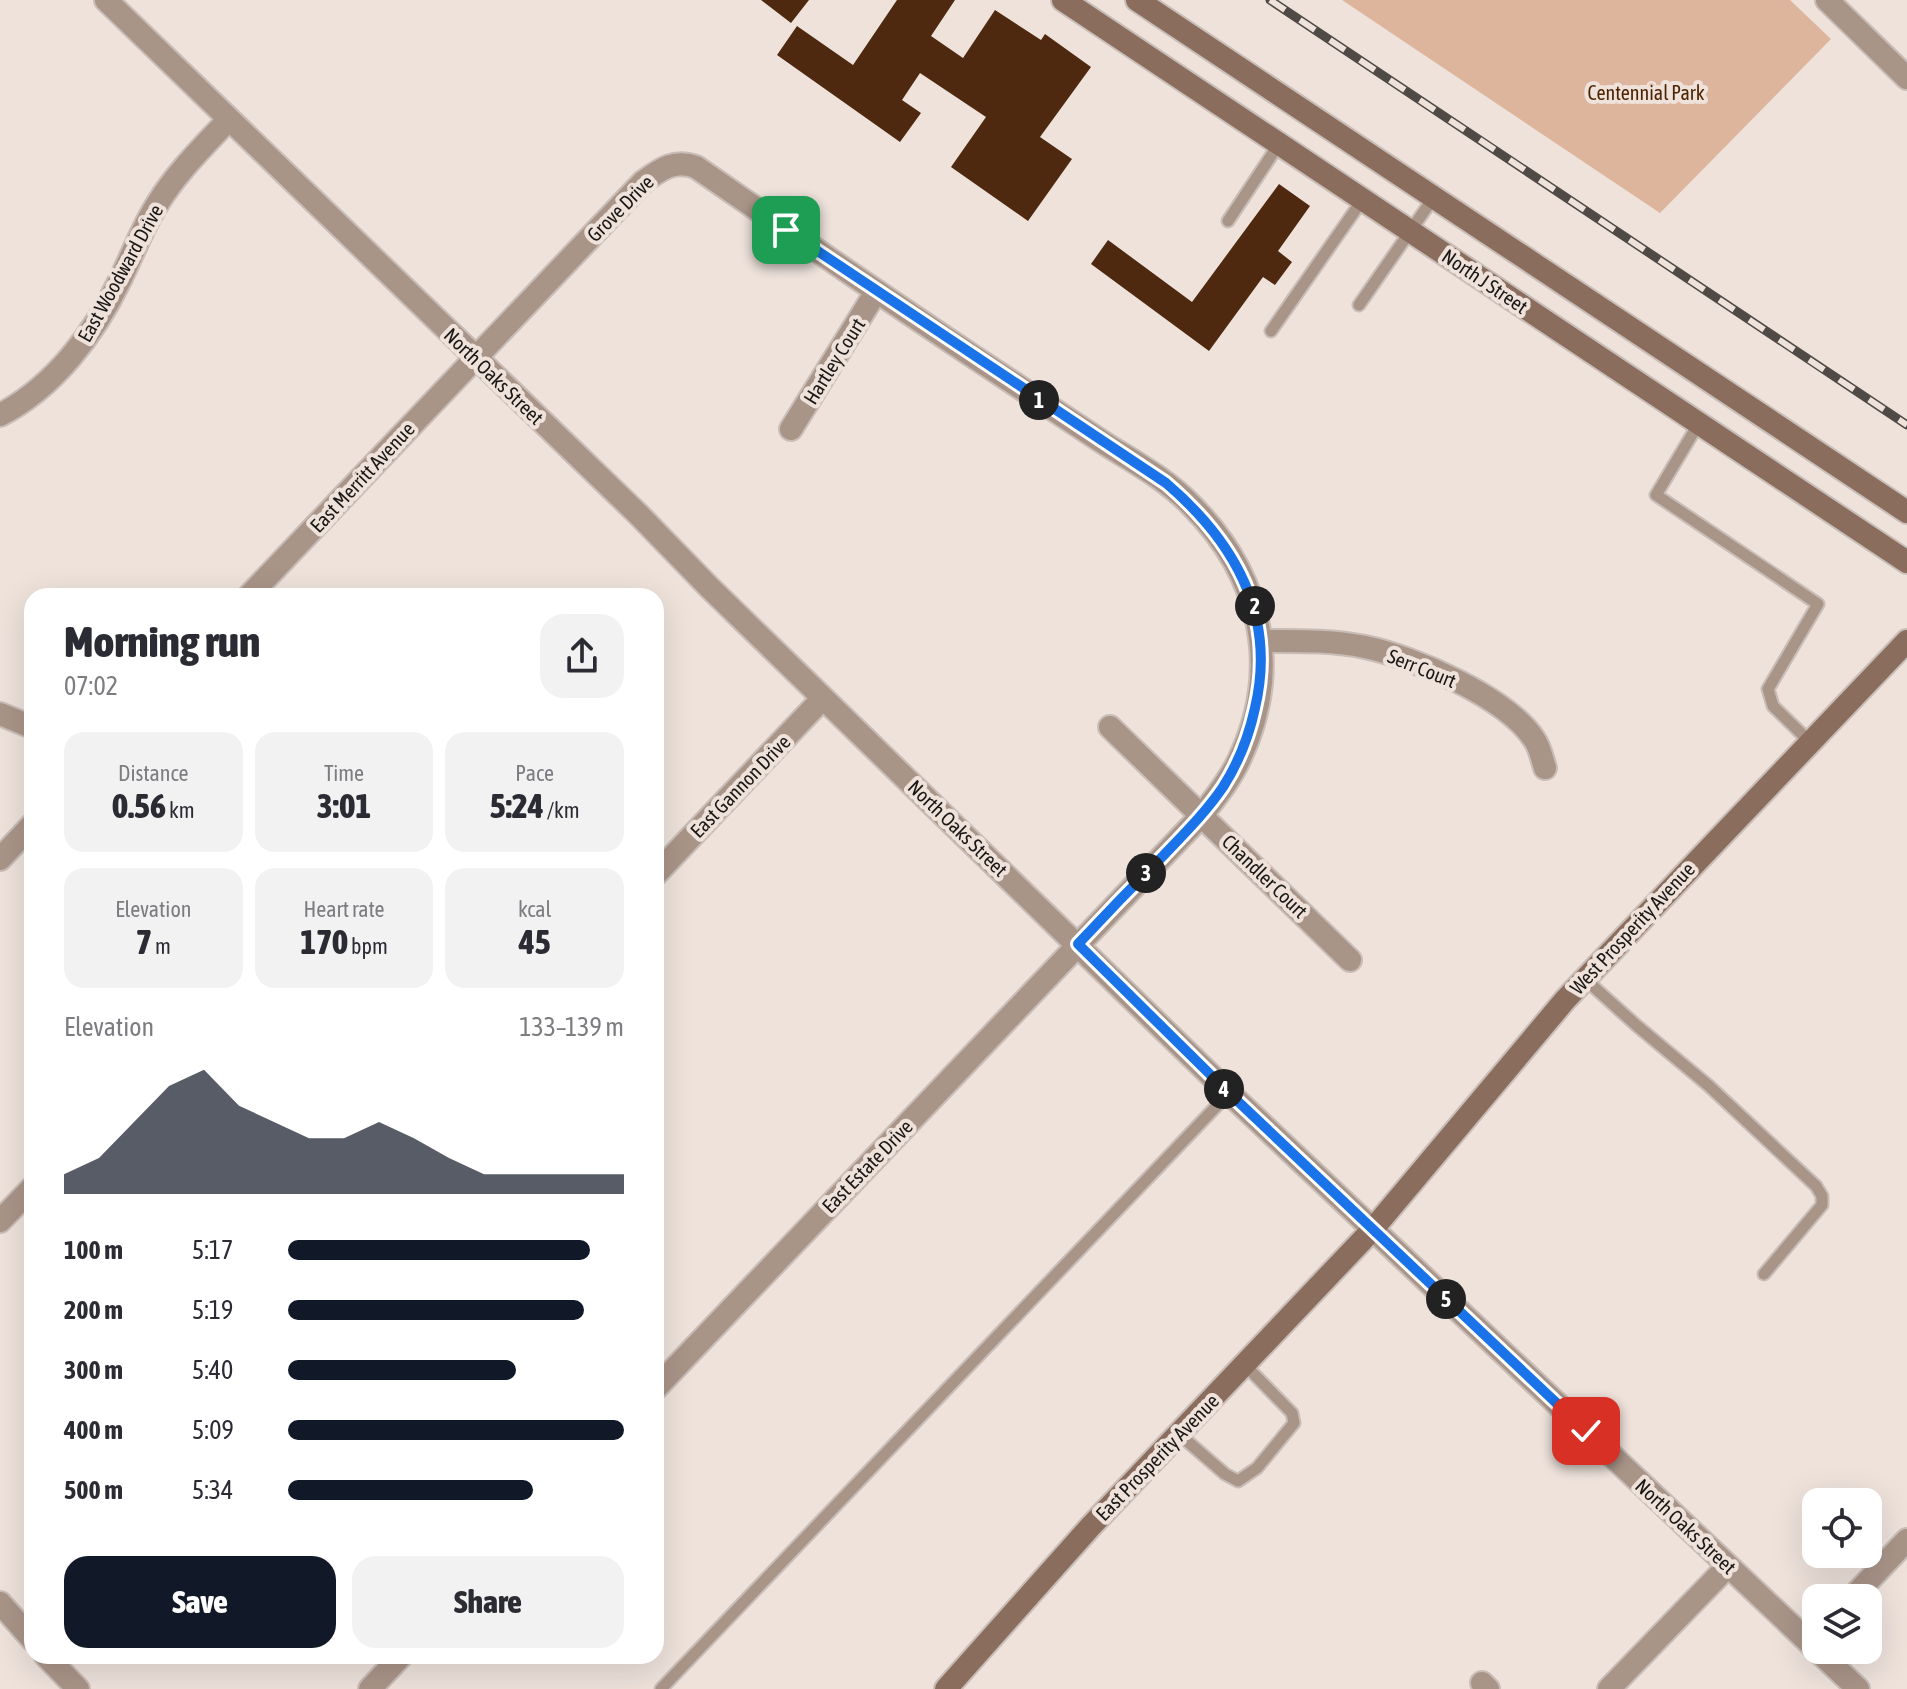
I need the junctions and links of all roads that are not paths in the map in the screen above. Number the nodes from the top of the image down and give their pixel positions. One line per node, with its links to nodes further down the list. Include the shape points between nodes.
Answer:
1 (106, 0): 6 (street, North Oaks Street)
2 (1063, 0): 7 (main road, North J Street)
3 (1137, 0): 8 (main road, North J Street)
4 (1827, 0): 5 (street)
5 (1907, 78)
6 (229, 119): 15 (street, North Oaks Street); 16 (street, East Woodward Drive, via 159,200 120,281 73,355)
7 (1279, 144): 9 (main road, North J Street); 10 (lane)
8 (1434, 197): 11 (lane); 19 (main road, North J Street)
9 (1363, 199): 11 (main road, North J Street); 14 (lane)
10 (1228, 221)
11 (1410, 231): 13 (lane); 17 (main road, North J Street)
12 (876, 292): 15 (street, Grove Drive, via 683,162 643,182); 18 (street, Hartley Court); 22 (street, Grove Drive, via 1189,503 1242,575 1256,607)
13 (1359, 305)
14 (1271, 331)
15 (474, 357): 21 (street, East Merritt Avenue); 24 (street, North Oaks Street)
16 (0, 415)
17 (1699, 423): 20 (main road, North J Street); 28 (lane, via 1656,495 1818,604 1768,689 1773,706)
18 (791, 429)
19 (1907, 512)
20 (1907, 562)
21 (257, 588)
22 (1262, 641): 29 (street, Serr Court, via 1365,647 1448,677 1517,720 1536,740); 30 (street, Grove Drive, via 1258,695 1244,748)
23 (1907, 641): 28 (main road, West Prosperity Avenue)
24 (823, 698): 33 (street, East Gannon Drive); 34 (street, North Oaks Street)
25 (0, 714): 26 (street)
26 (24, 724)
27 (1110, 727): 30 (street, Chandler Court)
28 (1810, 742): 36 (main road, West Prosperity Avenue)
29 (1545, 768)
30 (1202, 815): 34 (street, Grove Drive); 35 (street, Chandler Court)
31 (24, 834): 32 (street)
32 (0, 859)
33 (664, 866)
34 (1078, 944): 37 (street, North Oaks Street); 43 (street, East Estate Drive)
35 (1350, 960)
36 (1585, 979): 40 (main road, West Prosperity Avenue); 41 (lane, via 1816,1186 1822,1205)
37 (1229, 1093): 40 (street, North Oaks Street); 56 (lane)
38 (24, 1196): 39 (street)
39 (0, 1221)
40 (1373, 1229): 42 (main road, East Prosperity Avenue); 46 (street, North Oaks Street)
41 (1764, 1274)
42 (1245, 1365): 44 (main road, East Prosperity Avenue); 44 (lane, via 1292,1413 1294,1423 1257,1468 1238,1481)
43 (664, 1380)
44 (1179, 1434): 57 (main road, East Prosperity Avenue)
45 (1907, 1540): 47 (street)
46 (1728, 1566): 50 (street, North Oaks Street); 58 (street)
47 (1865, 1584)
48 (0, 1603): 49 (street)
49 (24, 1630)
50 (1802, 1633)
51 (54, 1664): 54 (street)
52 (393, 1664): 55 (street)
53 (1834, 1664): 59 (street, North Oaks Street)
54 (78, 1689)
55 (370, 1689)
56 (661, 1689)
57 (946, 1689)
58 (1609, 1689)
59 (1858, 1689)

